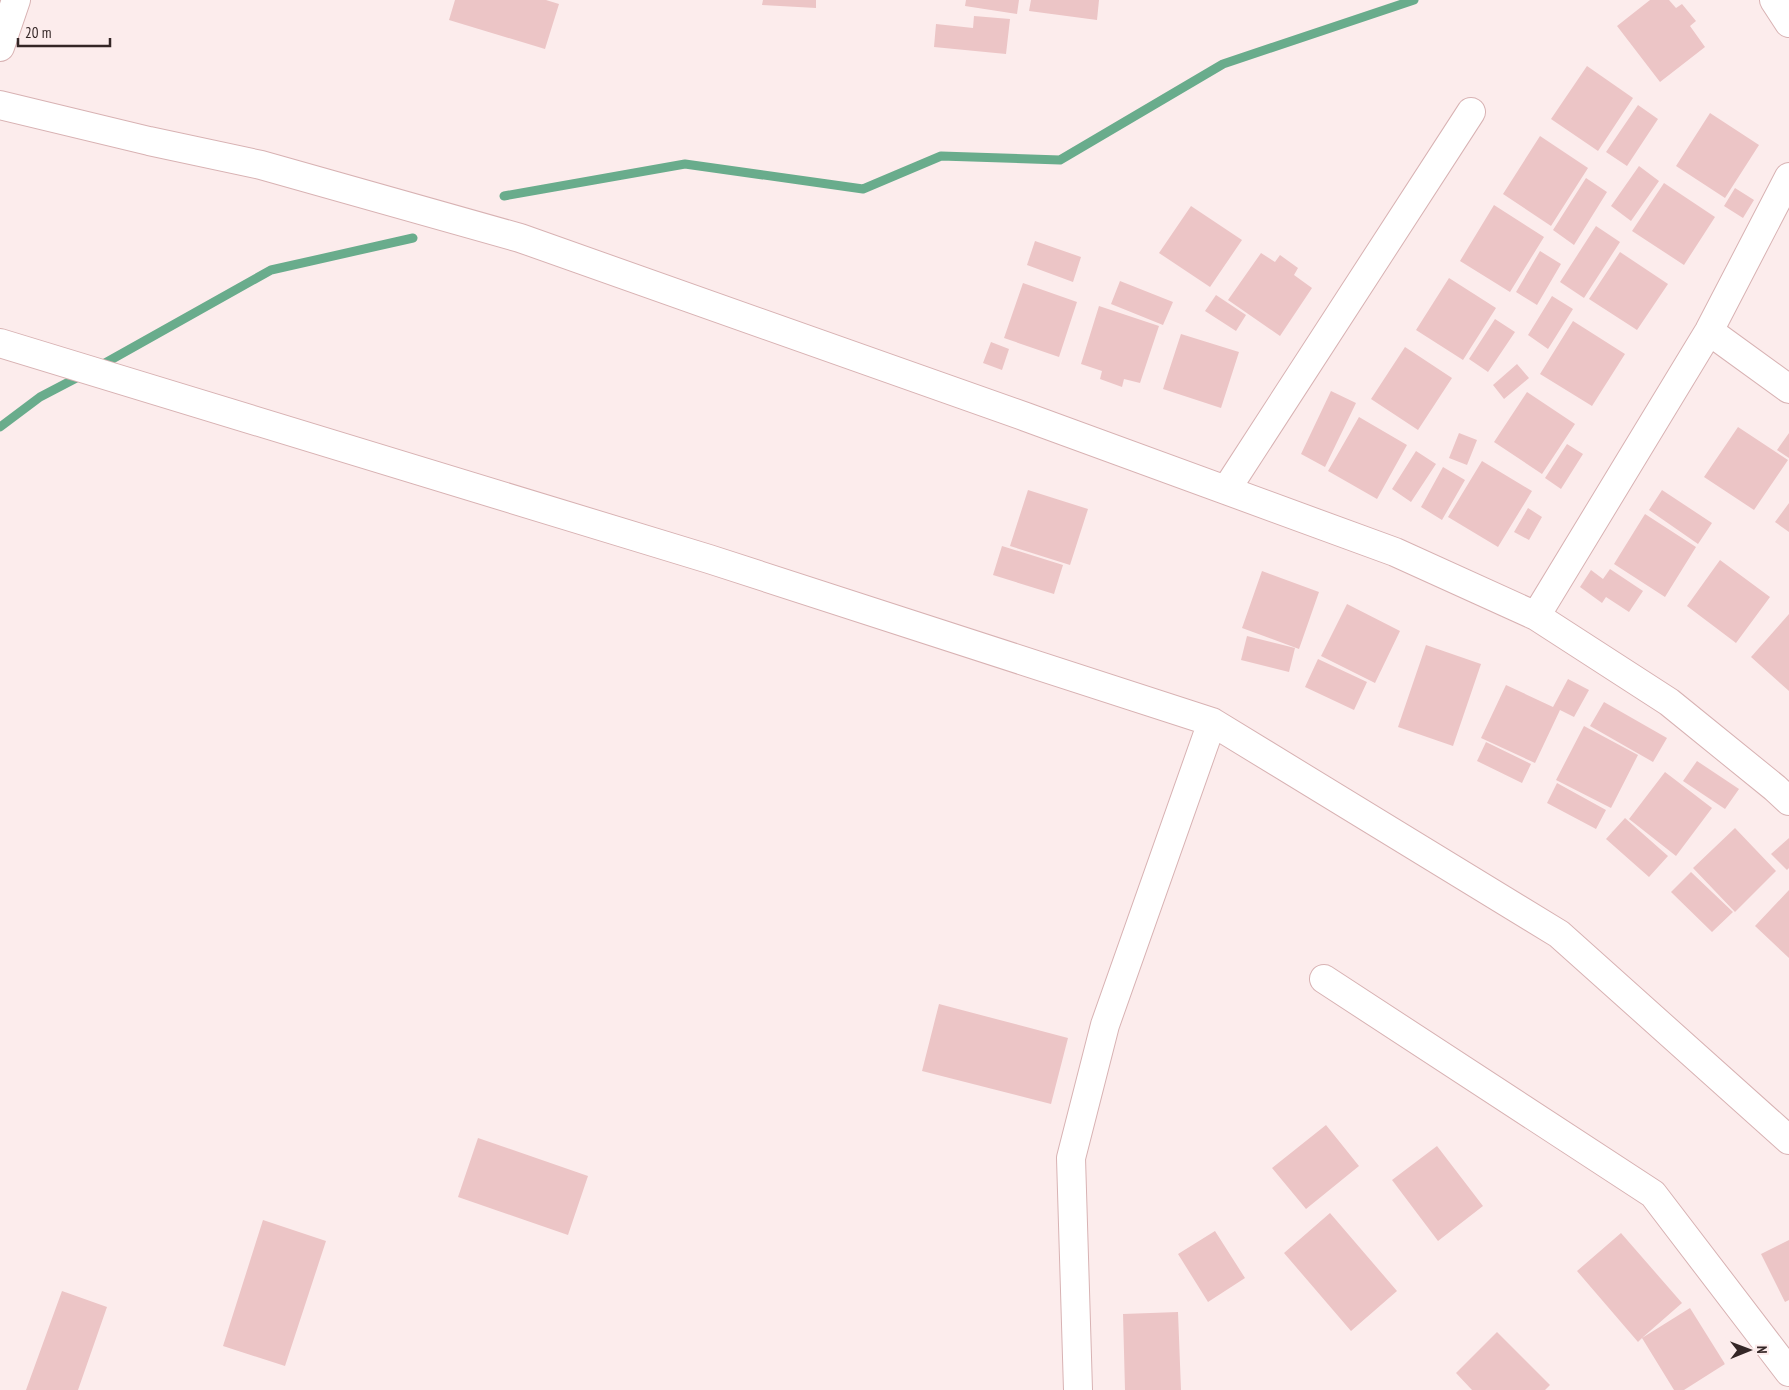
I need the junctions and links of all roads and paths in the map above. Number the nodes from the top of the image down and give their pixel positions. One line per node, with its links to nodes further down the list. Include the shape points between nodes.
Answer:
1 (16, 0): 4 (street)
2 (1774, 0): 3 (street)
3 (1789, 23)
4 (0, 47)
5 (0, 105): 11 (street, via 261,165 520,238)
6 (1471, 112): 11 (street)
7 (1789, 177): 8 (street)
8 (1709, 331): 10 (street); 12 (street)
9 (0, 343): 13 (street, via 709,559)
10 (1789, 389)
11 (1226, 490): 12 (street, via 1395,552)
12 (1536, 616): 14 (street, via 1668,702)
13 (1212, 722): 16 (street, via 1559,934); 18 (street, via 1105,1025 1071,1158)
14 (1789, 801)
15 (1324, 979): 17 (street, via 1653,1194)
16 (1789, 1140)
17 (1789, 1372)
18 (1078, 1390)

